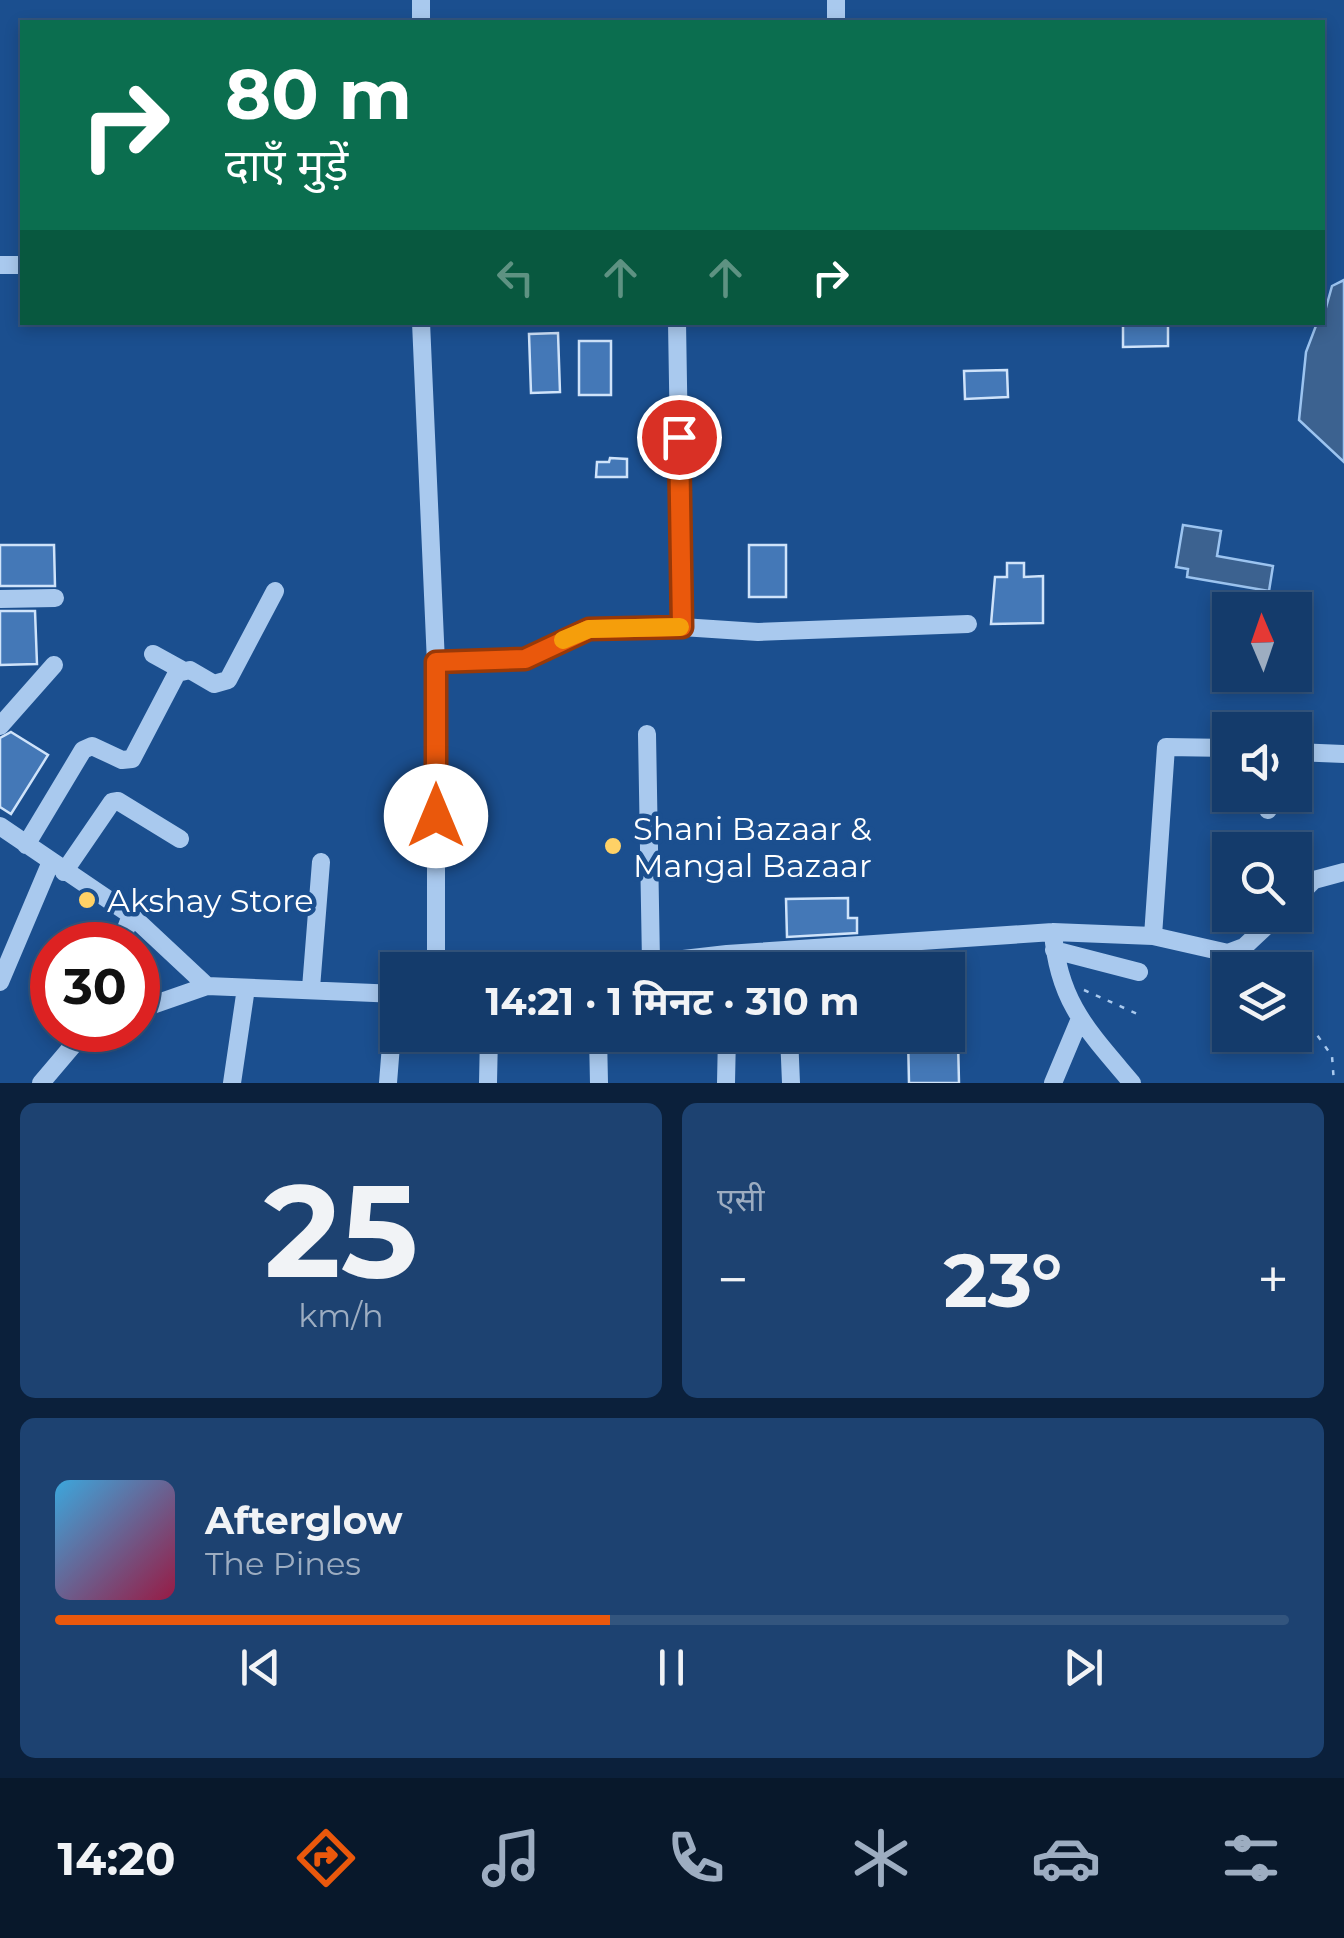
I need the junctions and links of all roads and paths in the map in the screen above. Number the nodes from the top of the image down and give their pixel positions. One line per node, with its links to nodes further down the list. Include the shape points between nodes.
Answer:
1 (421, 325): 9 (street)
2 (677, 325): 7 (street)
3 (275, 592): 11 (street, via 228,680 214,684)
4 (55, 598): 5 (street)
5 (0, 599)
6 (968, 624): 7 (street, via 758,632)
7 (682, 627): 9 (street, via 589,629 525,659)
8 (154, 654): 11 (street)
9 (436, 662): 29 (street)
10 (54, 665): 12 (street)
11 (182, 670): 19 (street, via 132,759 92,746 83,750)
12 (0, 726)
13 (647, 734): 30 (street)
14 (1212, 748): 27 (street, via 1166,747)
15 (1312, 753): 16 (street)
16 (1344, 754)
17 (2, 833): 19 (street)
18 (180, 839): 21 (street, via 112,802)
19 (26, 845): 21 (street)
20 (321, 862): 37 (street)
21 (57, 868): 24 (street); 34 (street)
22 (1344, 872): 23 (street)
23 (1312, 882)
24 (131, 915): 25 (street); 35 (street)
25 (128, 922)
26 (1260, 932): 27 (street, via 1228,953)
27 (1153, 936): 28 (street)
28 (1054, 941): 31 (street); 32 (street); 33 (street)
29 (436, 952)
30 (651, 952)
31 (907, 952)
32 (1139, 972)
33 (1060, 979): 40 (path); 41 (street)
34 (0, 982)
35 (207, 986): 36 (street); 39 (street)
36 (246, 988): 37 (street); 50 (street)
37 (311, 988): 38 (street)
38 (380, 993)
39 (160, 1002)
40 (1142, 1016)
41 (1080, 1021): 56 (street); 57 (street)
42 (1312, 1028): 58 (path, via 1332,1056)
43 (68, 1052): 49 (street)
44 (391, 1052): 51 (street)
45 (489, 1052): 52 (street)
46 (598, 1052): 53 (street)
47 (726, 1052): 54 (street)
48 (790, 1052): 55 (street)
49 (42, 1083)
50 (232, 1083)
51 (388, 1083)
52 (488, 1083)
53 (599, 1083)
54 (726, 1083)
55 (791, 1083)
56 (1053, 1083)
57 (1132, 1083)
58 (1334, 1083)

